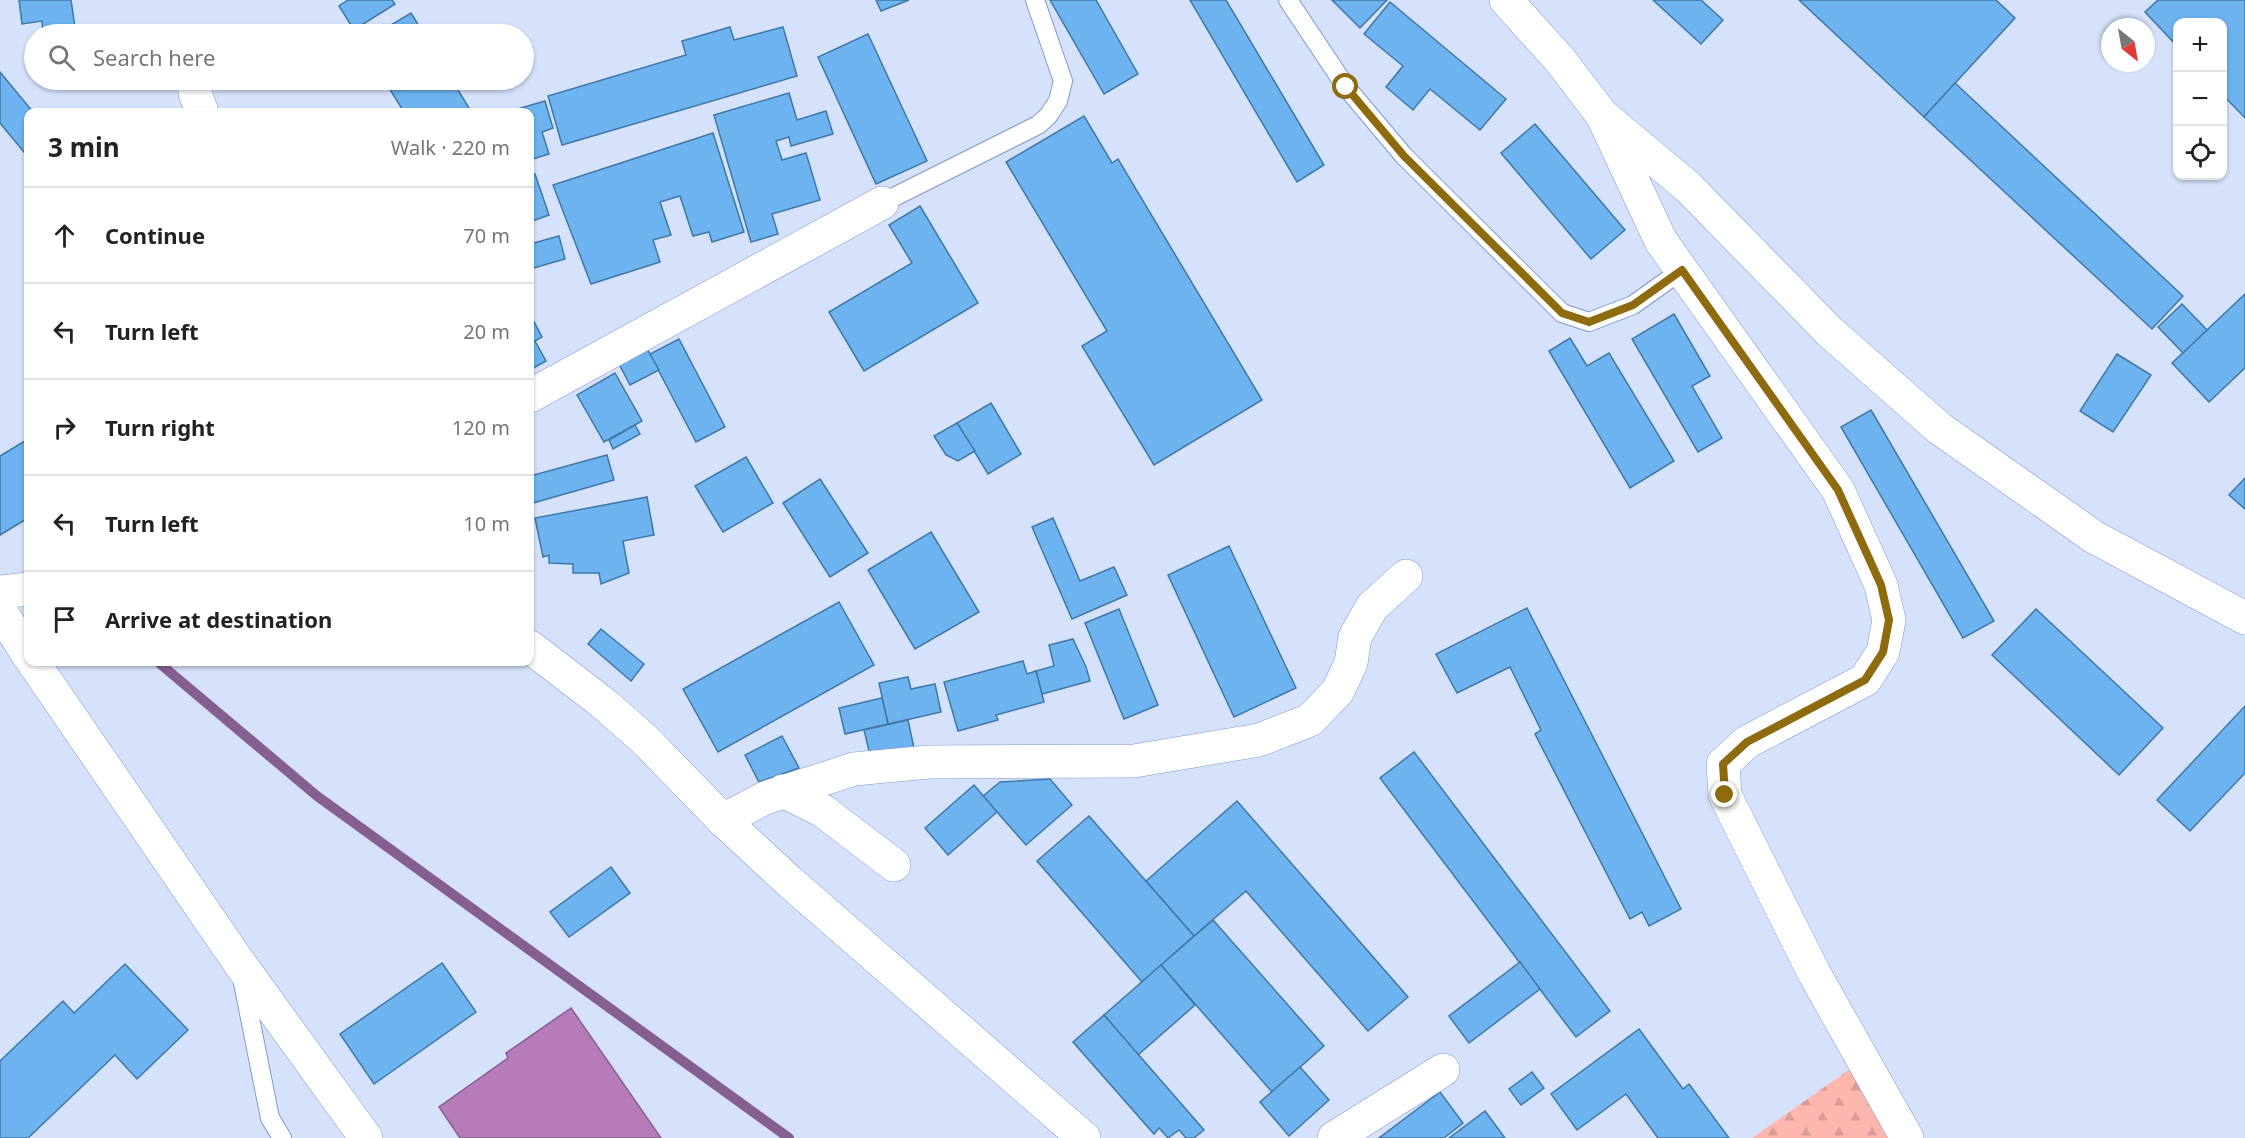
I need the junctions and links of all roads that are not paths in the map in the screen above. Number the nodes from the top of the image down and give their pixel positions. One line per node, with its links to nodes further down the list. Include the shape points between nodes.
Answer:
1 (1035, 0): 7 (lane, via 1063,81 1058,101 1048,116 1038,125)
2 (1288, 0): 8 (lane, via 1346,87 1404,156 1562,313 1589,322 1633,305)
3 (1506, 0): 6 (street, via 1560,60)
4 (195, 90): 5 (street)
5 (201, 108)
6 (1602, 115): 8 (street, via 1662,241); 13 (street, via 1688,187 1830,332 1939,428 2094,537)
7 (882, 203): 9 (street)
8 (1682, 270): 26 (street, via 1838,490 1881,585 1889,620 1883,652 1865,680 1747,742 1723,764 1725,795 1814,973)
9 (534, 394)
10 (1406, 576): 17 (street, via 1372,607 1355,637 1352,663 1338,691 1310,720 1259,740 1134,761 929,762 854,769)
11 (24, 592): 12 (street)
12 (1, 606): 14 (street)
13 (2245, 618)
14 (24, 647)
15 (534, 649): 18 (street, via 644,739)
16 (36, 666): 20 (street)
17 (783, 791): 18 (street); 19 (street, via 823,811)
18 (723, 820): 24 (street)
19 (894, 866)
20 (238, 961): 22 (lane, via 270,1118); 23 (street)
21 (1443, 1070): 25 (street)
22 (282, 1138)
23 (366, 1138)
24 (1084, 1138)
25 (1334, 1138)
26 (1907, 1138)

